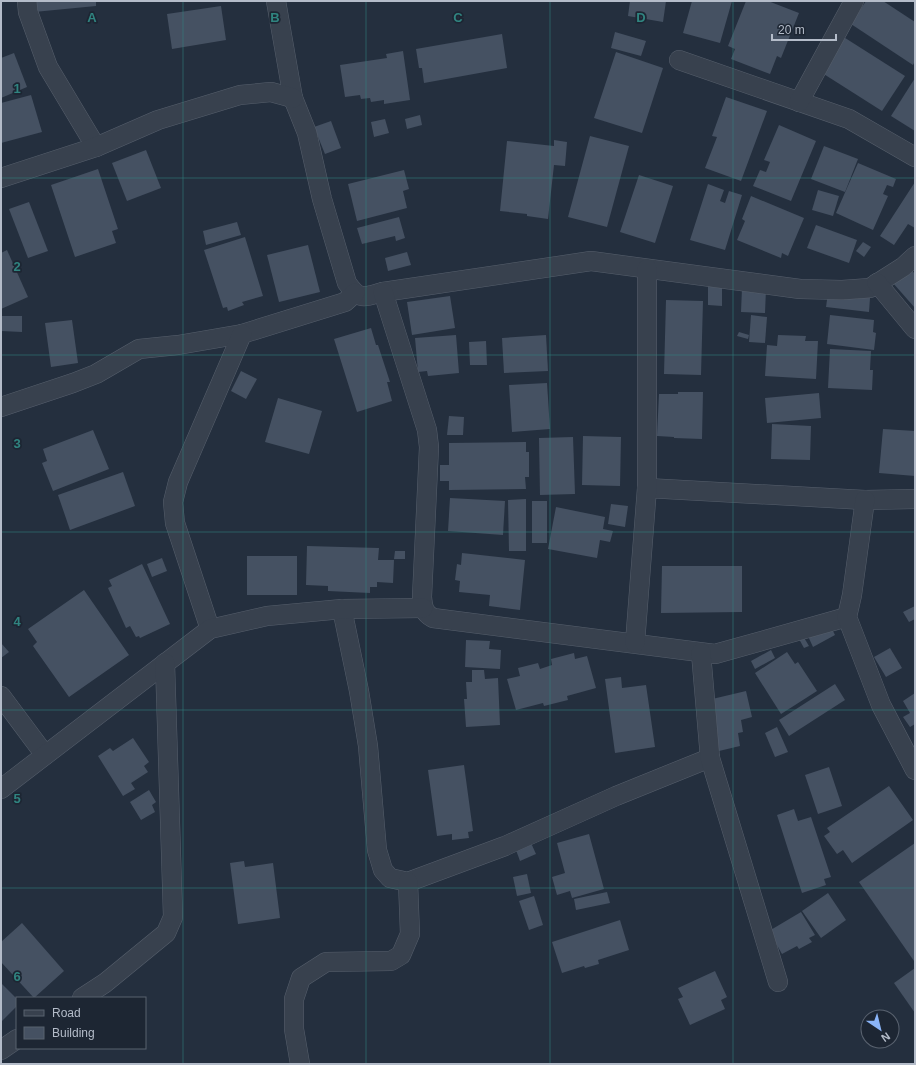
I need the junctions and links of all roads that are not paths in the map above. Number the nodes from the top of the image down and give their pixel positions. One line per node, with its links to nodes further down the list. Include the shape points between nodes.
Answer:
1 (27, 1): 7 (street, via 28,12 48,67)
2 (276, 1): 5 (street)
3 (854, 1): 6 (street)
4 (680, 60): 6 (street)
5 (293, 98): 7 (street, via 271,92 240,95 158,120); 14 (street, via 307,133 322,199 346,283)
6 (799, 102): 8 (street, via 849,119)
7 (96, 147): 9 (street)
8 (915, 157)
9 (1, 178)
10 (915, 256): 12 (street, via 903,267)
11 (647, 269): 12 (street, via 800,289 870,288); 13 (street, via 591,261); 18 (street)
12 (877, 283): 15 (street)
13 (383, 292): 14 (street, via 363,297); 22 (street, via 429,447)
14 (354, 293): 16 (street, via 345,302)
15 (915, 329)
16 (242, 334): 17 (street, via 139,349 96,374); 24 (street, via 178,482 173,502 175,523)
17 (1, 406)
18 (647, 488): 20 (street); 25 (street)
19 (915, 499): 20 (street)
20 (865, 500): 23 (street)
21 (342, 608): 22 (street); 24 (street, via 267,616); 33 (street, via 368,746 376,850 383,870 390,878)
22 (423, 608): 25 (street, via 433,618)
23 (847, 617): 26 (street, via 715,654); 31 (street, via 881,705)
24 (210, 629): 27 (street)
25 (635, 643): 26 (street)
26 (701, 653): 30 (street)
27 (165, 663): 29 (street); 35 (street, via 173,916 166,933 105,983)
28 (1, 696): 29 (street)
29 (44, 755): 32 (street)
30 (710, 758): 33 (street, via 504,846); 34 (street)
31 (915, 770)
32 (1, 789)
33 (408, 882): 38 (street, via 410,934 402,955 391,961 326,962 301,978 294,999 294,1029)
34 (778, 982)
35 (84, 997)
36 (16, 1040): 37 (street)
37 (1, 1050)
38 (300, 1064)

